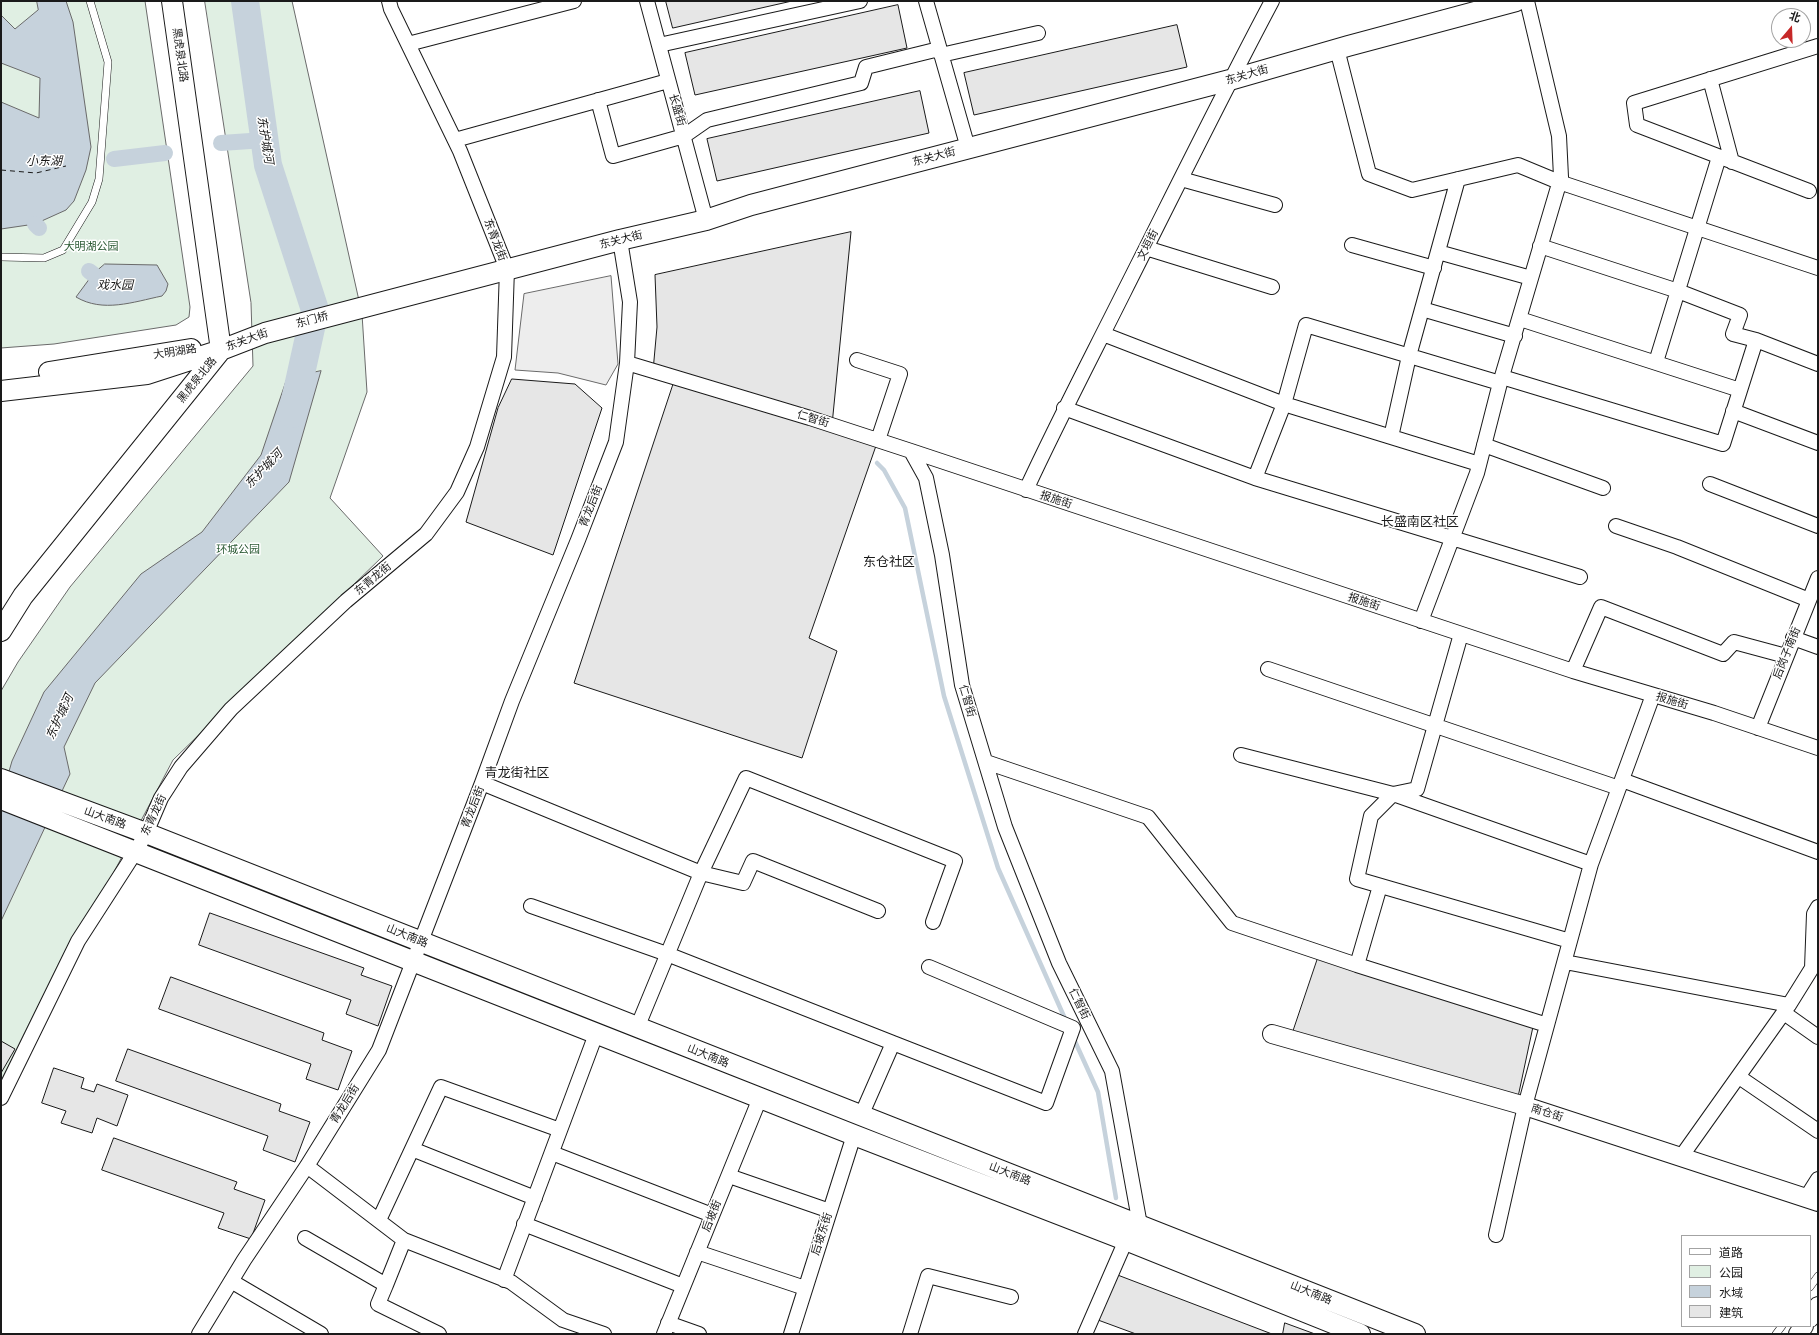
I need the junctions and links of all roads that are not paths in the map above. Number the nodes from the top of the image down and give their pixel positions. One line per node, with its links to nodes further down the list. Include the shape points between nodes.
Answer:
1 (90, 1): 36 (lane, via 108,62 99,179 92,202 63,250 44,258)
2 (172, 1): 50 (main road, 黑虎泉北路)
3 (389, 1): 12 (street, 东青龙街)
4 (574, 1): 12 (street)
5 (647, 1): 13 (street, 长盛街)
6 (860, 1): 13 (street)
7 (926, 1): 16 (street)
8 (1272, 1): 18 (street, 文垣街)
9 (1516, 1): 15 (main road, 东关大街)
10 (1527, 1): 27 (street, via 1559,136)
11 (1038, 33): 16 (street)
12 (408, 44): 22 (street, 东青龙街)
13 (659, 45): 19 (street, 长盛街)
14 (1818, 46): 17 (street)
15 (1337, 49): 18 (main road, 东关大街); 26 (street, via 1369,174 1412,190)
16 (940, 52): 21 (street, via 866,67 861,83 707,120); 23 (street)
17 (1710, 79): 24 (street); 24 (street, via 1634,103 1637,125)
18 (1230, 80): 23 (main road, 东关大街); 25 (street, 文垣街)
19 (668, 81): 20 (street); 21 (street, 长盛街)
20 (598, 100): 21 (street, via 613,156); 22 (street)
21 (684, 136): 30 (street, 长盛街)
22 (455, 140): 39 (street, 东青龙街)
23 (968, 148): 30 (main road, 东关大街, via 751,205)
24 (1726, 159): 28 (street); 42 (street)
25 (1181, 178): 29 (street); 34 (street, 文垣街)
26 (1458, 179): 27 (street, via 1518,165); 35 (street)
27 (1559, 182): 33 (street); 38 (street)
28 (1809, 191)
29 (1275, 206)
30 (706, 220): 31 (main road, 东关大街)
31 (620, 240): 39 (main road, 东关大街); 54 (street, 青龙后街, via 630,302)
32 (1352, 244): 37 (street)
33 (1540, 246): 40 (street); 42 (street)
34 (1146, 248): 41 (street); 47 (street, 文垣街)
35 (1438, 252): 37 (street); 40 (street)
36 (1, 257)
37 (1434, 268): 43 (street)
38 (1818, 268)
39 (507, 269): 44 (main road, 东关大街); 98 (street, 东青龙街, via 504,357 477,447 457,492 426,534 346,601 231,709 181,767)
40 (1531, 278): 45 (street)
41 (1272, 287)
42 (1678, 291): 49 (street, via 1740,315 1733,334); 53 (street)
43 (1422, 309): 48 (street); 51 (street)
44 (351, 310): 46 (main road, 东门桥)
45 (1520, 320): 48 (street); 53 (street)
46 (274, 330): 50 (main road, 东关大街)
47 (1103, 334): 60 (street); 61 (street, 文垣街)
48 (1515, 336): 57 (street)
49 (1756, 340): 55 (street); 58 (street)
50 (221, 350): 56 (main road, 大明湖路, via 199,348); 59 (main road, 大明湖路, via 147,374); 80 (main road, 黑虎泉北路, via 24,596)
51 (1409, 356): 57 (street); 60 (street, via 1306,325); 63 (street)
52 (857, 360): 64 (street, via 900,374)
53 (1656, 362): 58 (street)
54 (627, 363): 64 (street, 仁智街); 94 (street, 青龙后街, via 616,442 512,701)
55 (1818, 364)
56 (1, 378)
57 (1501, 380): 62 (street, via 1722,444); 66 (street)
58 (1740, 390): 62 (street)
59 (1, 391)
60 (1284, 404): 63 (street); 69 (street)
61 (1064, 408): 69 (street); 72 (street, 文垣街)
62 (1733, 411): 65 (street)
63 (1391, 437): 68 (street)
64 (878, 440): 67 (street, 仁智街)
65 (1818, 443)
66 (1484, 445): 68 (street); 71 (street)
67 (911, 451): 72 (street, 报施街); 92 (street, 仁智街, via 926,478 942,555 962,685)
68 (1479, 464): 75 (street)
69 (1255, 478): 75 (street)
70 (1710, 484): 74 (street)
71 (1603, 488)
72 (1026, 490): 79 (street, 报施街)
73 (1616, 526): 78 (street, via 1677,547)
74 (1818, 526)
75 (1453, 537): 76 (street); 79 (street)
76 (1580, 577)
77 (1818, 578): 78 (street, 后岗子南街)
78 (1809, 600): 82 (street, 后岗子南街)
79 (1421, 621): 81 (street, 报施街)
80 (1, 632)
81 (1461, 634): 86 (street, 报施街); 88 (street)
82 (1793, 638): 83 (street); 84 (street, 后岗子南街)
83 (1818, 647)
84 (1786, 656): 86 (street, via 1734,642 1723,654 1601,607); 89 (street, 后岗子南街)
85 (1268, 669): 88 (street)
86 (1573, 671): 87 (street, 报施街)
87 (1653, 695): 89 (street, 报施街); 95 (street)
88 (1436, 726): 95 (street); 96 (street, via 1417,789)
89 (1758, 728): 90 (street, 报施街)
90 (1818, 748)
91 (1241, 755): 96 (street)
92 (986, 762): 113 (street, via 1148,817 1232,923); 142 (street, 仁智街, via 1005,826 1059,963 1112,1071)
93 (1, 779): 98 (main road, 山大南路)
94 (482, 783): 102 (street); 109 (street, 青龙后街)
95 (1621, 784): 100 (street); 101 (street)
96 (1393, 794): 101 (street); 103 (street, via 1371,816 1357,879)
97 (1, 799): 99 (main road, 山大南路)
98 (142, 831): 99 (street, 东青龙街); 109 (main road, 山大南路)
99 (133, 850): 109 (main road, 山大南路); 123 (street, 东青龙街, via 78,941)
100 (1818, 852)
101 (1591, 864): 108 (street)
102 (701, 873): 106 (street, via 744,883 753,861); 107 (street, via 746,778 955,861); 111 (street)
103 (1380, 886): 108 (street); 113 (street)
104 (531, 906): 111 (street)
105 (1818, 907): 110 (street, via 1814,914)
106 (878, 911)
107 (934, 922)
108 (1570, 942): 112 (street)
109 (418, 951): 117 (main road, 山大南路); 118 (main road, 山大南路); 133 (street, 青龙后街, via 379,1050)
110 (1816, 951): 115 (street, via 1812,968)
111 (666, 954): 117 (street); 121 (street)
112 (1564, 962): 115 (street); 116 (street)
113 (1358, 966): 116 (street)
114 (929, 967): 121 (street, via 1073,1028 1046,1103)
115 (1787, 1009): 120 (street); 122 (street)
116 (1547, 1025): 125 (street)
117 (637, 1028): 126 (main road, 山大南路)
118 (596, 1034): 124 (main road, 山大南路); 127 (street)
119 (1272, 1034): 125 (street, 南仓街)
120 (1818, 1037)
121 (893, 1043): 126 (street)
122 (1739, 1077): 128 (street); 132 (street)
123 (1, 1098)
124 (760, 1098): 129 (main road, 山大南路); 134 (street, 后坡街)
125 (1525, 1106): 132 (street, 南仓街); 143 (street)
126 (861, 1116): 142 (main road, 山大南路)
127 (560, 1130): 130 (street, via 441,1087); 131 (street)
128 (1818, 1131)
129 (854, 1135): 138 (street, 后坡东街); 146 (main road, 山大南路)
130 (412, 1149): 136 (street); 140 (street)
131 (552, 1153): 136 (street); 139 (street)
132 (1681, 1157): 137 (street, 南仓街)
133 (307, 1166): 140 (street); 150 (street, 青龙后街)
134 (728, 1176): 138 (street); 139 (street, 后坡街)
135 (1818, 1180): 137 (street)
136 (534, 1198): 141 (street)
137 (1812, 1200)
138 (830, 1211): 154 (street, 后坡东街)
139 (712, 1215): 147 (street, 后坡街)
140 (379, 1220): 145 (street)
141 (524, 1224): 149 (street); 152 (street)
142 (1140, 1225): 168 (main road, 山大南路)
143 (1496, 1235)
144 (305, 1238): 151 (street)
145 (404, 1240): 149 (street); 151 (street)
146 (1126, 1240): 166 (street); 167 (main road, 山大南路)
147 (697, 1252): 152 (street, 后坡街); 154 (street)
148 (1818, 1276): 153 (lane)
149 (504, 1280): 162 (street, via 563,1320)
150 (231, 1281): 159 (street, 青龙后街); 160 (street)
151 (386, 1285): 161 (street, via 378,1304)
152 (683, 1286): 158 (street, 后坡街)
153 (1811, 1286)
154 (805, 1288): 164 (street, 后坡东街)
155 (1011, 1297): 165 (street, via 928,1276)
156 (1818, 1306): 157 (street)
157 (1811, 1316)
158 (666, 1328): 163 (street)
159 (201, 1333)
160 (320, 1334)
161 (439, 1334)
162 (604, 1334)
163 (699, 1334)
164 (791, 1334)
165 (910, 1334)
166 (1085, 1334)
167 (1360, 1334)
168 (1415, 1334)

